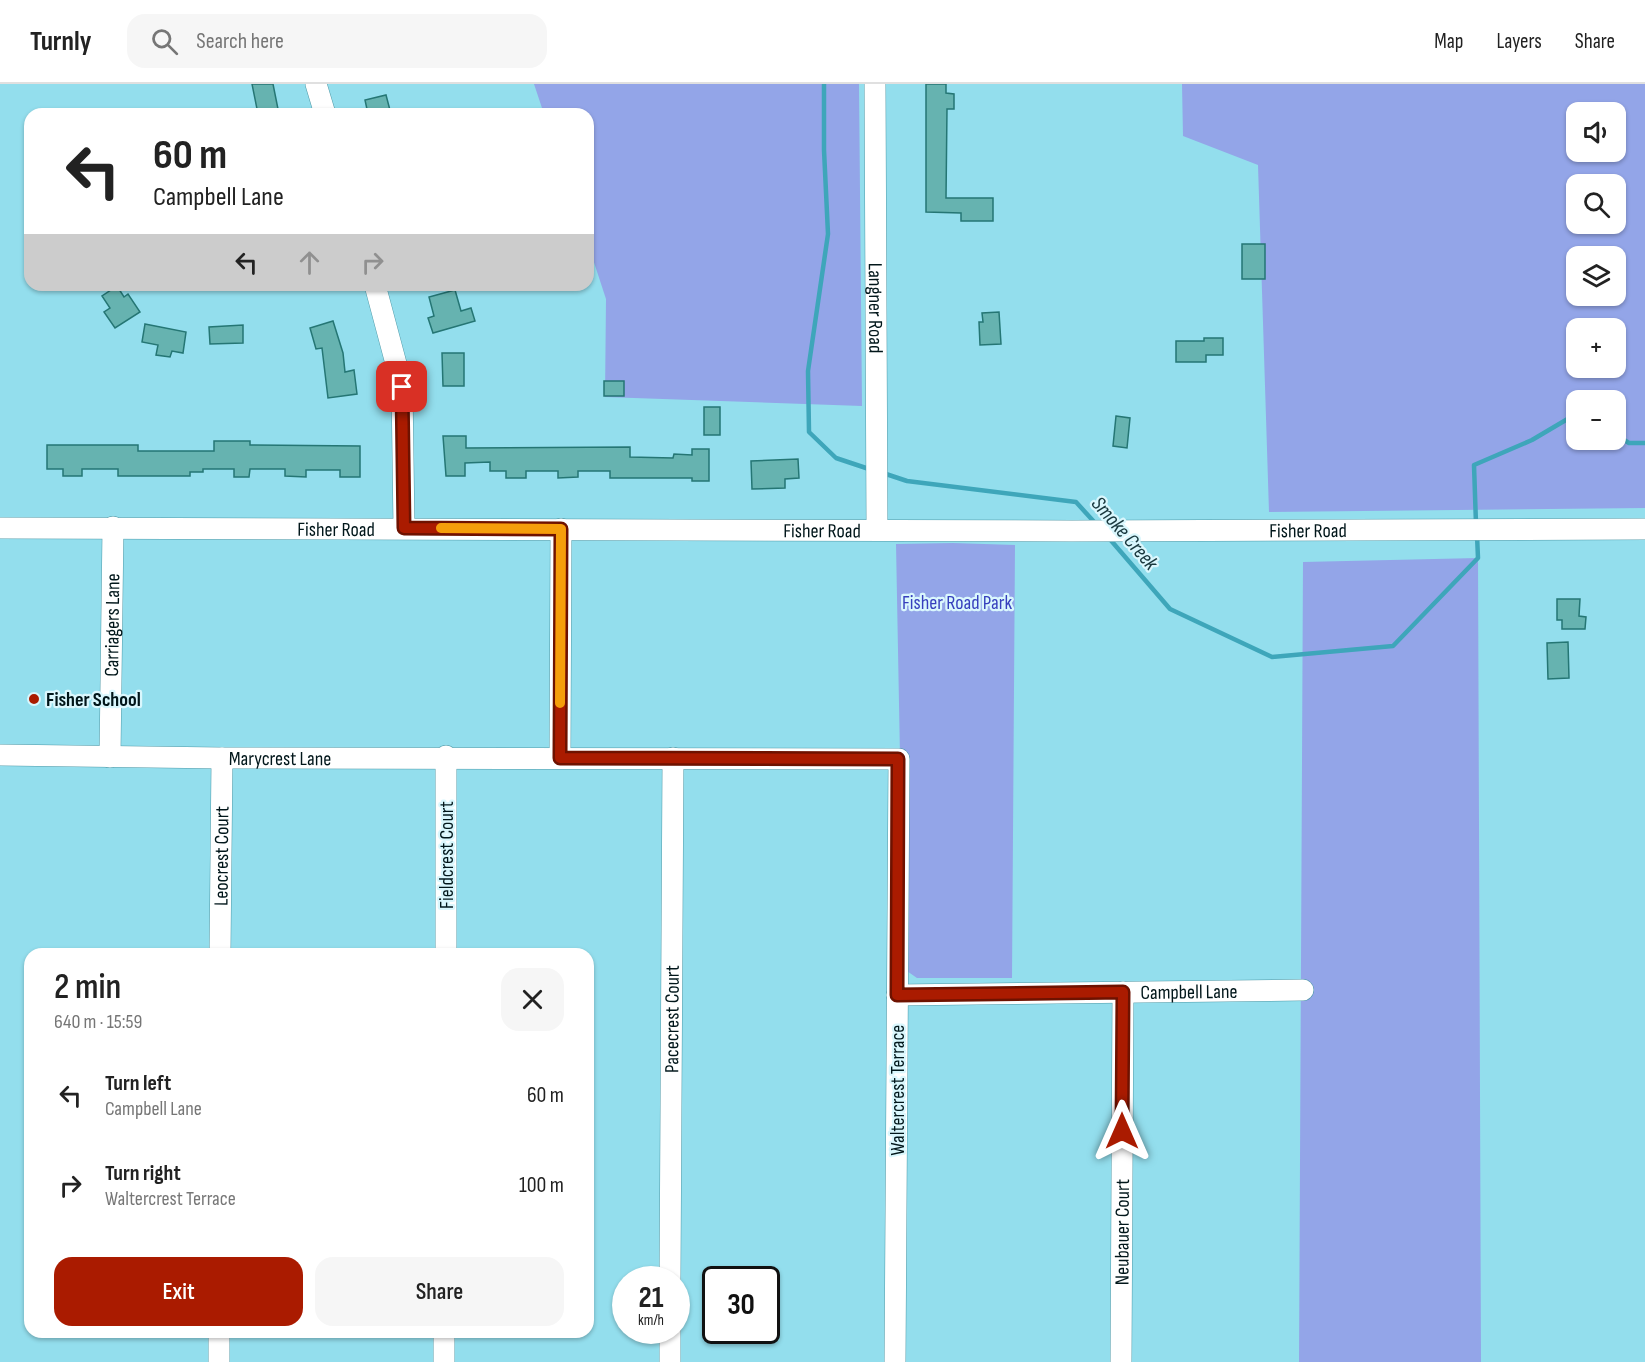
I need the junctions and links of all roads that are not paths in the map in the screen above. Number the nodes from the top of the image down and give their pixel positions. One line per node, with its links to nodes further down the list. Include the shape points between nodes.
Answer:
1 (316, 84): 3 (street)
2 (875, 84): 10 (street, Langner Road)
3 (323, 108)
4 (377, 291): 7 (street, via 402,387)
5 (113, 527): 6 (street, Fisher Road); 7 (street, Fisher Road); 13 (street, Carriagers Lane)
6 (0, 528)
7 (404, 528): 8 (street, Fisher Road)
8 (561, 529): 10 (street, Fisher Road); 15 (street)
9 (1645, 529): 10 (street, Fisher Road)
10 (877, 530)
11 (0, 755): 13 (street, Marycrest Lane)
12 (446, 756): 14 (street, Marycrest Lane); 15 (street, Marycrest Lane); 19 (street, Fieldcrest Court)
13 (110, 757): 14 (street, Marycrest Lane)
14 (222, 758): 18 (street, Leocrest Court)
15 (560, 758): 16 (street, Marycrest Lane)
16 (673, 758): 17 (street, Marycrest Lane); 23 (street, Pacecrest Court)
17 (850, 759): 22 (street, Waltercrest Terrace, via 898,759)
18 (220, 948)
19 (446, 948)
20 (1303, 990): 21 (street, Campbell Lane)
21 (1123, 992): 22 (street, Campbell Lane); 31 (street, Neubauer Court)
22 (897, 995): 30 (street, Waltercrest Terrace)
23 (670, 1266)
24 (219, 1338): 27 (street)
25 (444, 1338): 28 (street)
26 (670, 1344): 29 (street)
27 (219, 1362)
28 (444, 1362)
29 (670, 1362)
30 (895, 1362)
31 (1121, 1362)

